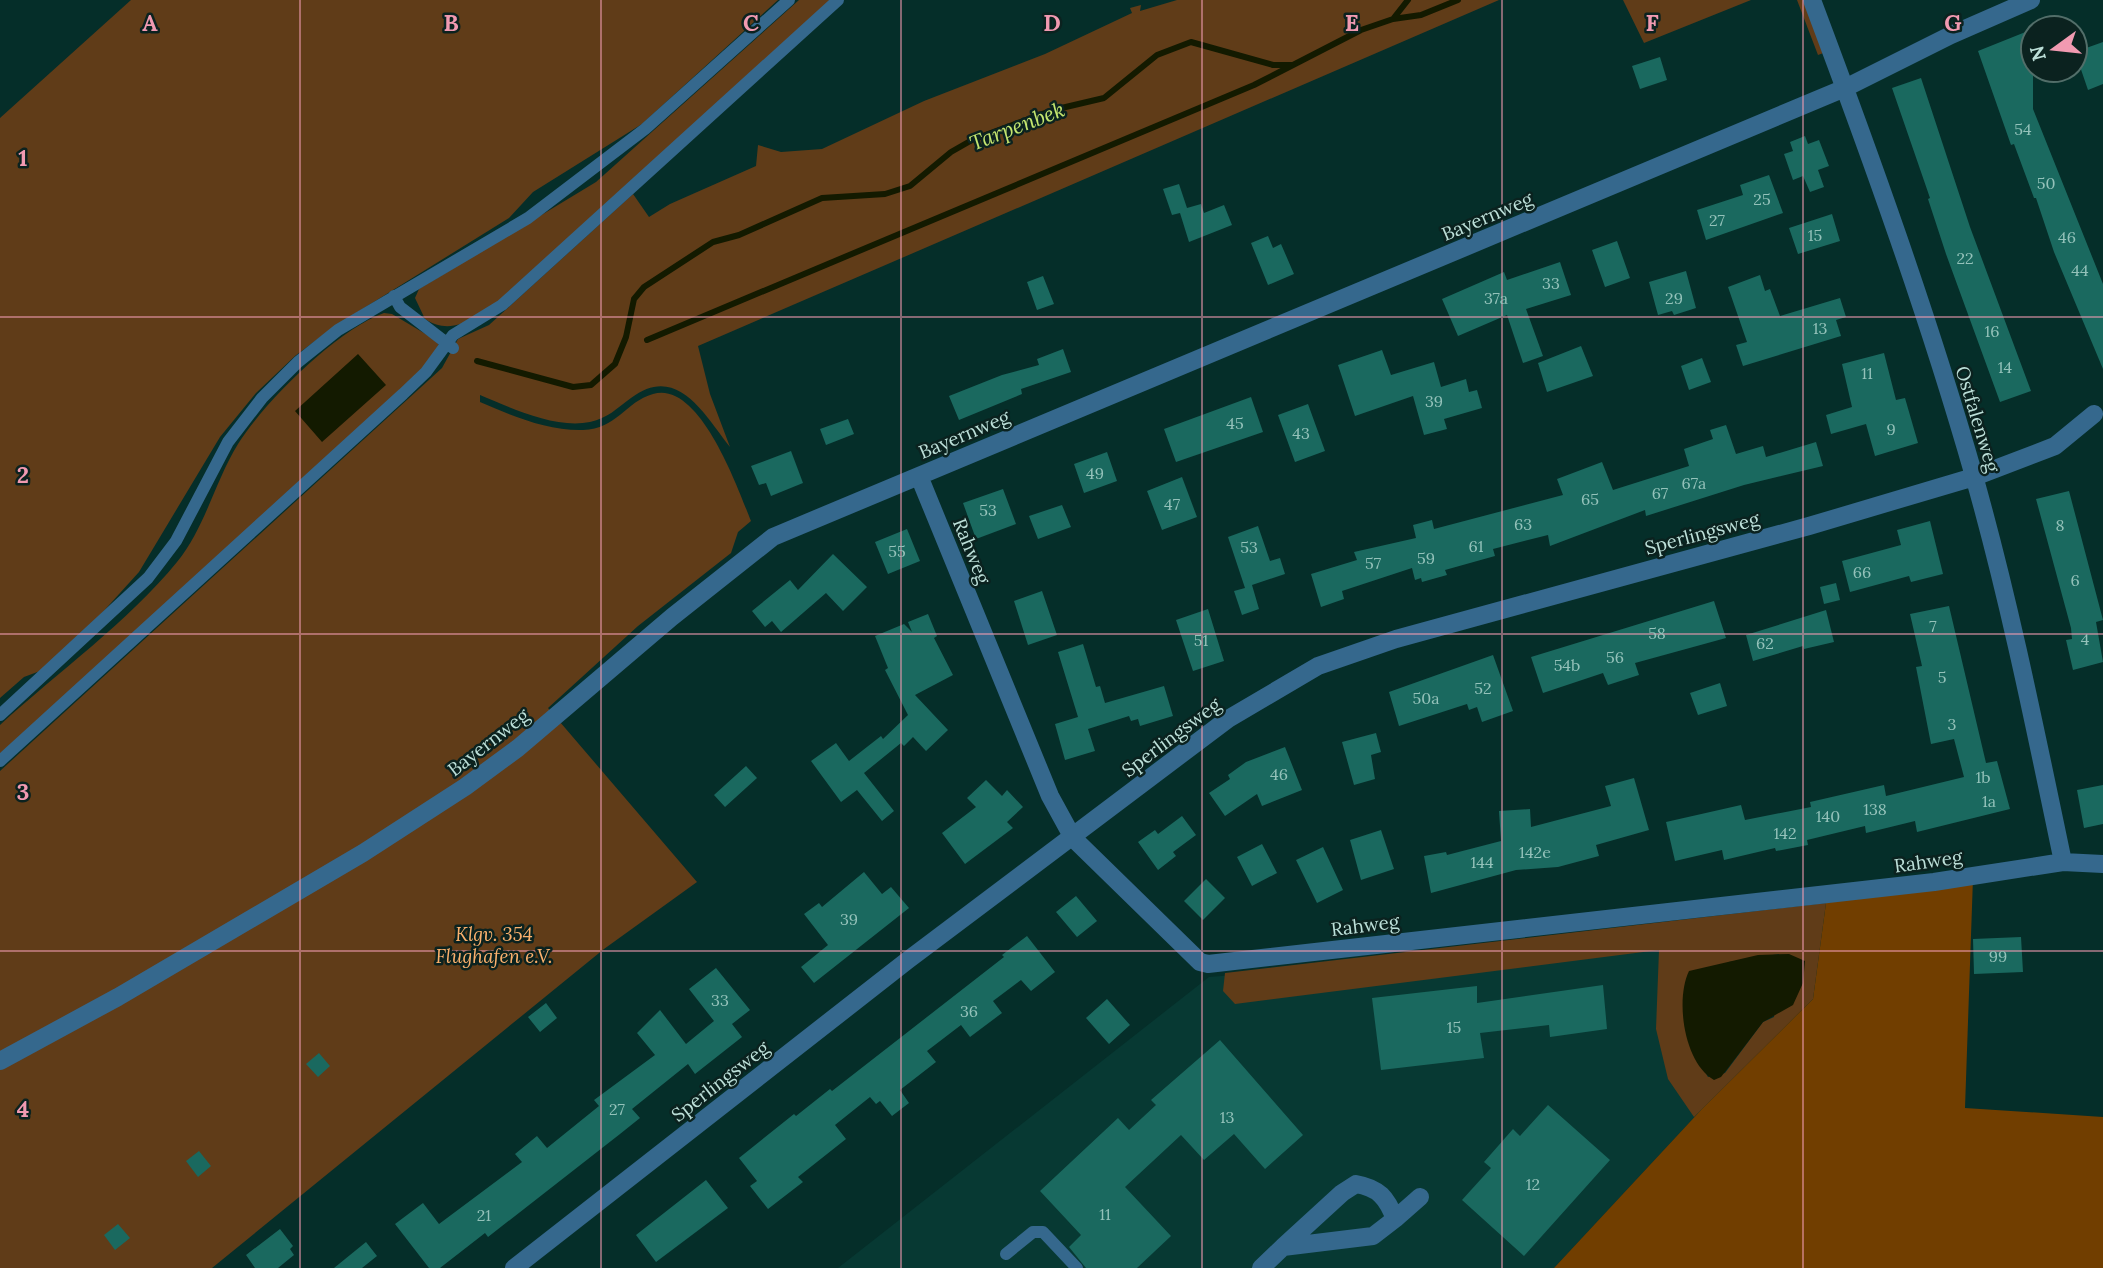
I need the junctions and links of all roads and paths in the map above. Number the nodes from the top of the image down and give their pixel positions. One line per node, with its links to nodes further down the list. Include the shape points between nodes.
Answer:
1 (789, 0): 6 (lane, via 645,129 528,218)
2 (838, 0): 7 (lane, via 502,305 461,330)
3 (1812, 0): 5 (street, Ostfalenweg)
4 (2031, 0): 5 (street, Bayernweg)
5 (1845, 88): 9 (street, Bayernweg); 10 (street, Ostfalenweg, via 1912,277)
6 (394, 296): 7 (lane, via 400,307); 11 (lane, via 338,330 262,398 228,442 176,541 148,578)
7 (450, 346): 12 (lane)
8 (2094, 414): 10 (street, Sperlingsweg, via 2055,446)
9 (919, 476): 13 (street, Rahweg, via 1050,796); 16 (street, Bayernweg, via 764,542 465,787 363,853)
10 (1974, 477): 13 (street, Sperlingsweg, via 1396,639 1318,666 1228,719); 14 (street, Ostfalenweg, via 2031,708)
11 (0, 715)
12 (0, 761)
13 (1073, 838): 14 (street, Rahweg, via 1194,958 1208,964 1934,883); 21 (street, Sperlingsweg, via 908,960)
14 (2063, 862): 15 (street, Rahweg)
15 (2103, 864)
16 (0, 1061)
17 (1420, 1197): 18 (street)
18 (1395, 1219): 19 (street, via 1373,1236); 19 (street, via 1388,1201 1374,1187 1356,1184)
19 (1283, 1247): 23 (street)
20 (1006, 1254): 22 (lane, via 1032,1232 1043,1232)
21 (514, 1268)
22 (1077, 1268)
23 (1261, 1268)

